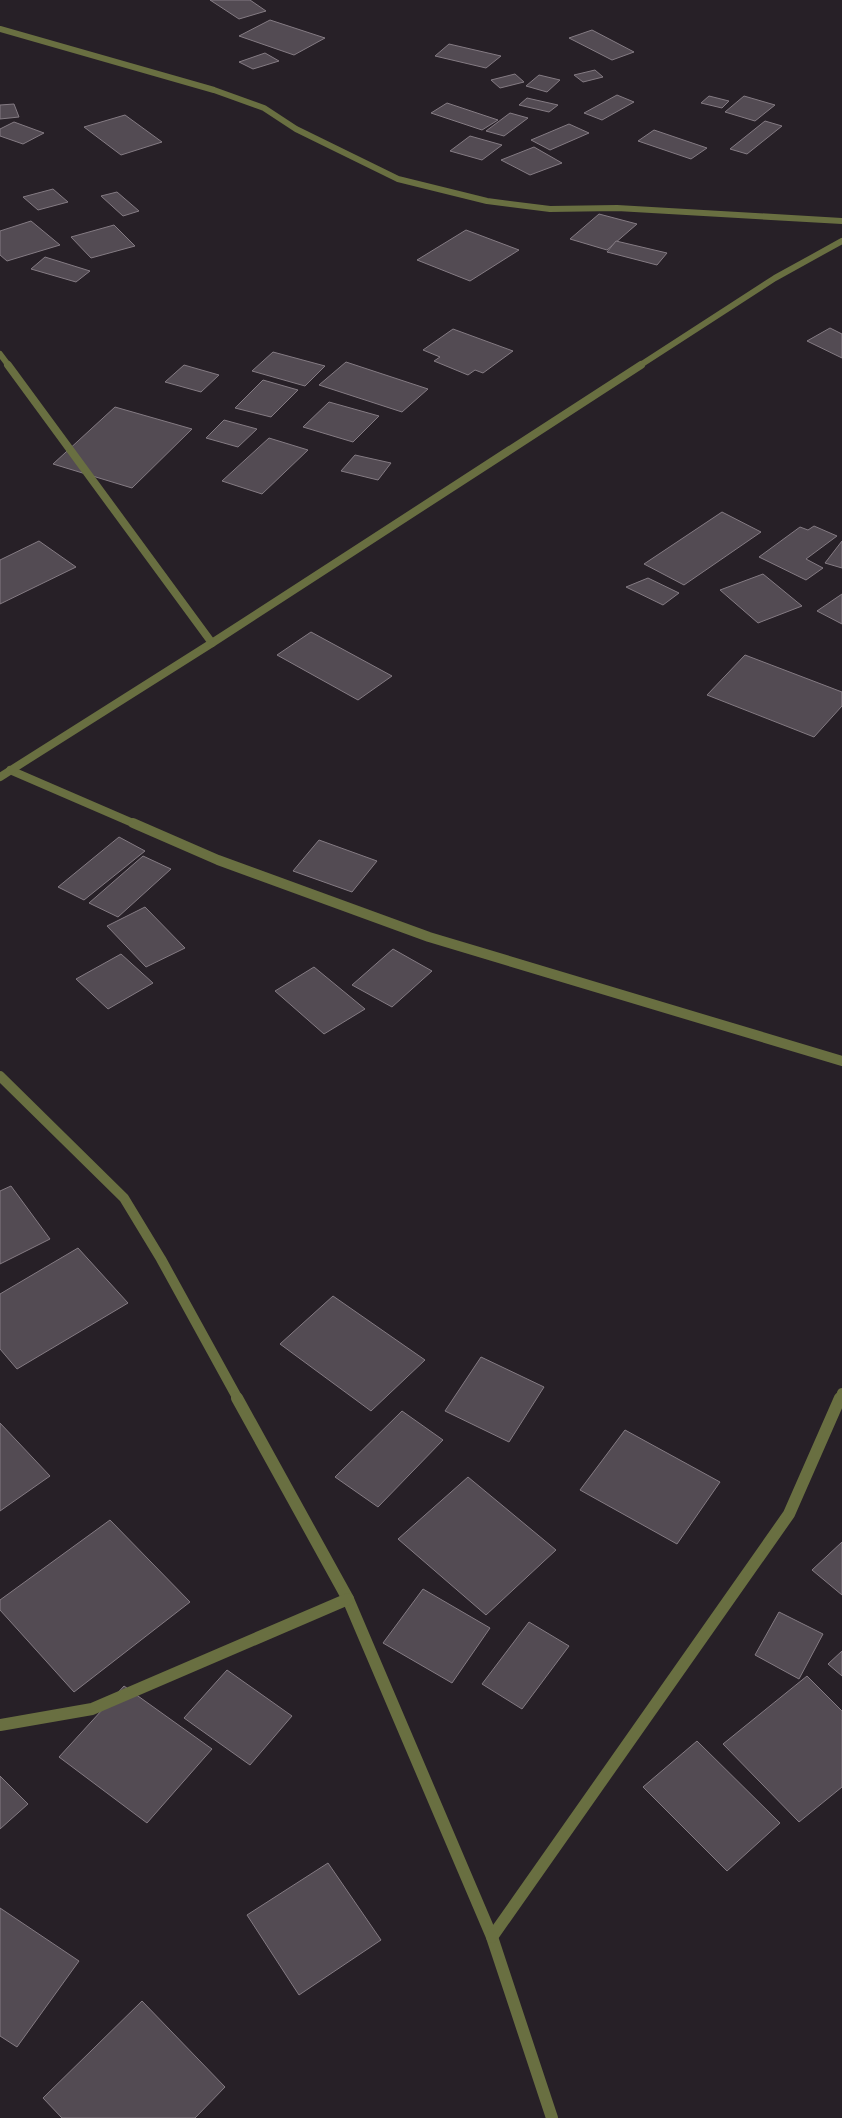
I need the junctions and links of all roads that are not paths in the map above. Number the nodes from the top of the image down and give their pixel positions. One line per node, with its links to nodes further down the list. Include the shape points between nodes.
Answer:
1 (0, 29): 2 (street, via 214,90 264,108 296,129 398,179 487,202 550,209 617,208)
2 (842, 221)
3 (842, 241): 5 (street, via 775,278)
4 (0, 354): 5 (street)
5 (212, 642): 6 (street)
6 (10, 770): 7 (street); 8 (street, via 218,860 430,937)
7 (0, 777)
8 (842, 1061)
9 (0, 1076): 11 (street, via 124,1198 161,1259)
10 (842, 1393): 13 (street, via 836,1413 789,1514)
11 (348, 1599): 12 (street, via 92,1709); 13 (street)
12 (0, 1725)
13 (492, 1937): 14 (street)
14 (552, 2118)

